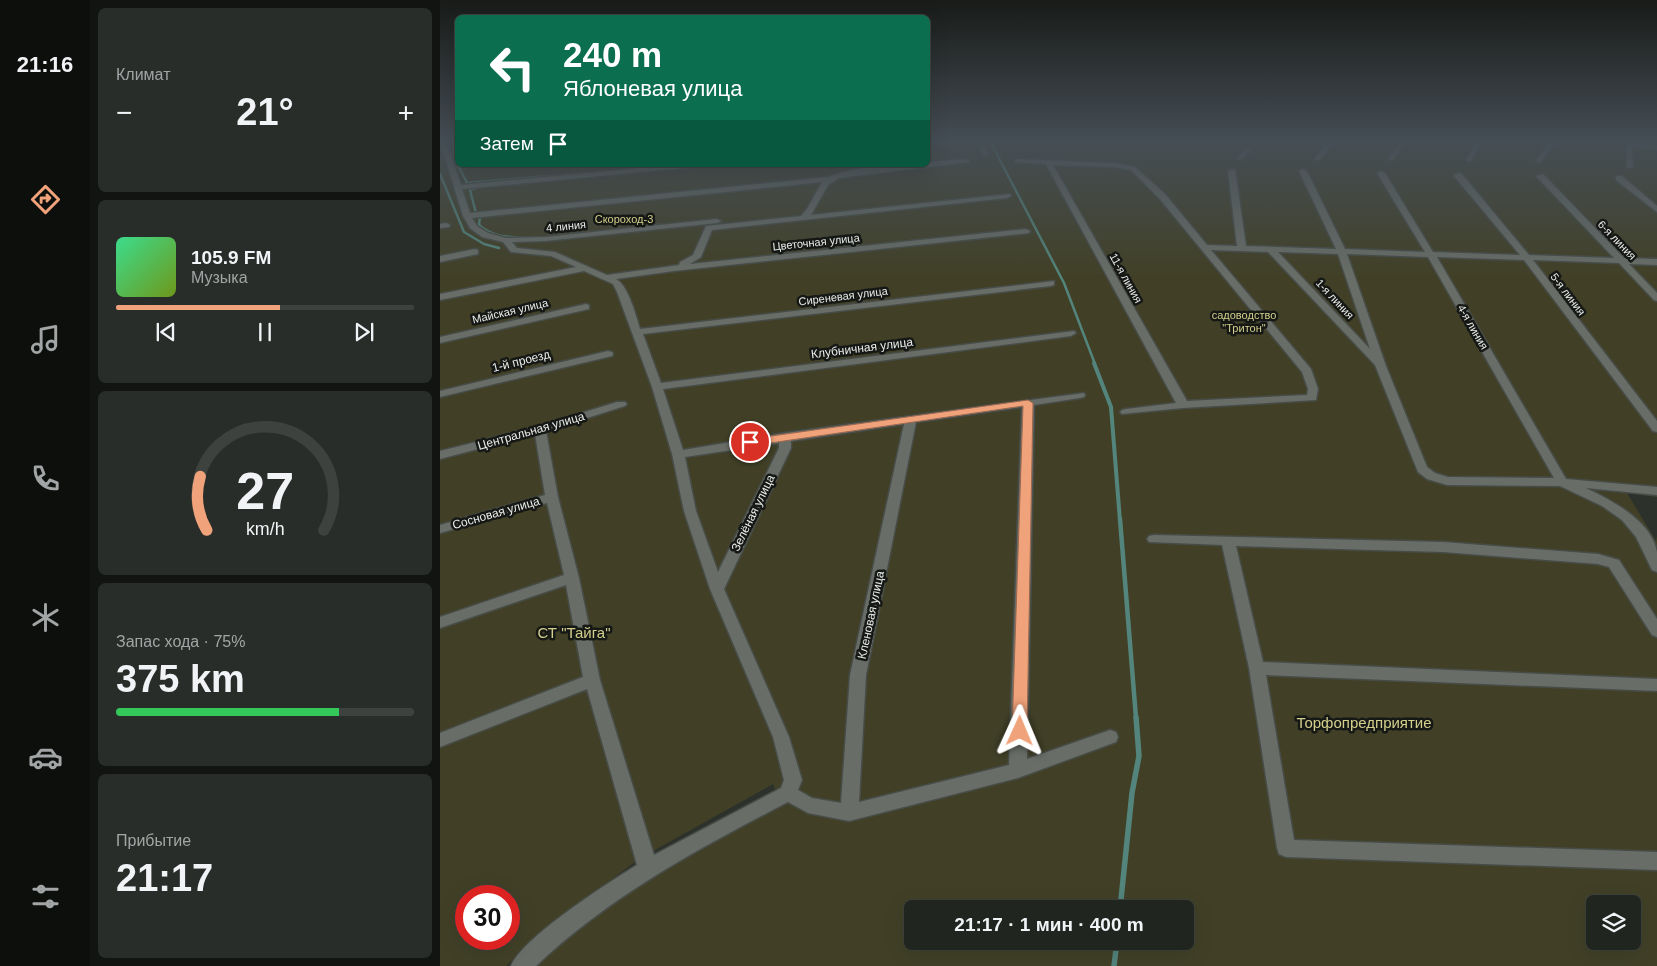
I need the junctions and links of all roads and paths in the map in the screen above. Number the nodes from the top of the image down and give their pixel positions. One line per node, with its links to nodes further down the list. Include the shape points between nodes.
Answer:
1 (469, 186): 12 (street)
2 (761, 186): 15 (street)
3 (825, 186): 16 (street)
4 (1061, 186): 46 (street, 11-я линия)
5 (1152, 186): 19 (street)
6 (1234, 186): 20 (street)
7 (1310, 186): 23 (street)
8 (1390, 186): 24 (street, 4-я линия)
9 (1467, 186): 25 (street, 5-я линия)
10 (1550, 186): 27 (street, 6-я линия)
11 (1629, 186): 14 (street)
12 (459, 187): 15 (street)
13 (1007, 196): 16 (street)
14 (1657, 210)
15 (467, 216): 18 (street, via 474,228 485,235)
16 (806, 216): 18 (street, 4 линия, via 786,214 545,239); 30 (street, via 708,228 697,257)
17 (1026, 231): 30 (street, Цветочная улица)
18 (506, 240): 29 (street, via 514,250 552,254)
19 (1204, 248): 20 (street); 46 (street, via 1307,371 1313,389 1312,398)
20 (1242, 249): 21 (street)
21 (1271, 250): 23 (street); 40 (street, 1-я линия)
22 (475, 252): 26 (street)
23 (1342, 252): 24 (street); 40 (street)
24 (1431, 254): 25 (street); 54 (street, 4-я линия)
25 (1526, 258): 27 (street); 50 (street, 5-я линия)
26 (440, 259)
27 (1622, 260): 28 (street); 34 (street, 6-я линия)
28 (1657, 262)
29 (585, 268): 31 (street); 33 (street)
30 (674, 268): 31 (street, Цветочная улица)
31 (608, 277): 36 (street, via 622,292)
32 (1052, 283): 36 (street, Сиреневая улица)
33 (440, 298)
34 (1657, 298)
35 (586, 307): 38 (street, Майская улица)
36 (637, 332): 41 (street)
37 (1071, 333): 41 (street, Клубничная улица)
38 (440, 340)
39 (608, 354): 42 (street, 1-й проезд)
40 (1380, 366): 54 (street, via 1426,472 1447,481)
41 (657, 387): 52 (street)
42 (440, 394)
43 (1080, 395): 44 (street)
44 (1028, 403): 48 (street); 70 (street)
45 (622, 404): 49 (street, Центральная улица)
46 (1183, 405): 47 (street)
47 (1126, 412)
48 (911, 418): 51 (street); 72 (street, Кленовая улица, via 858,675)
49 (540, 429): 53 (street, Центральная улица); 56 (street)
50 (1657, 429)
51 (785, 437): 52 (street); 62 (street, Зелёная улица, via 785,448)
52 (678, 454): 62 (street, via 690,511)
53 (440, 455)
54 (1562, 482): 55 (street); 60 (street, via 1599,499 1624,516 1641,534)
55 (1657, 491)
56 (552, 497): 57 (street, Сосновая улица); 61 (street)
57 (440, 529)
58 (1154, 539): 59 (street)
59 (1228, 542): 64 (street, via 1443,546 1598,559 1614,564); 65 (street)
60 (1657, 566)
61 (572, 578): 63 (street); 66 (street)
62 (717, 589): 71 (street, via 780,737 794,780)
63 (440, 623)
64 (1657, 632)
65 (1257, 668): 67 (street); 73 (street, via 1286,848)
66 (592, 680): 69 (street); 74 (street)
67 (1657, 685)
68 (1110, 738): 70 (street)
69 (440, 740)
70 (1018, 770): 72 (street)
71 (788, 794): 72 (street, via 808,805); 74 (street)
72 (849, 813)
73 (1657, 861)
74 (648, 868): 75 (street, via 590,905)
75 (521, 966)

